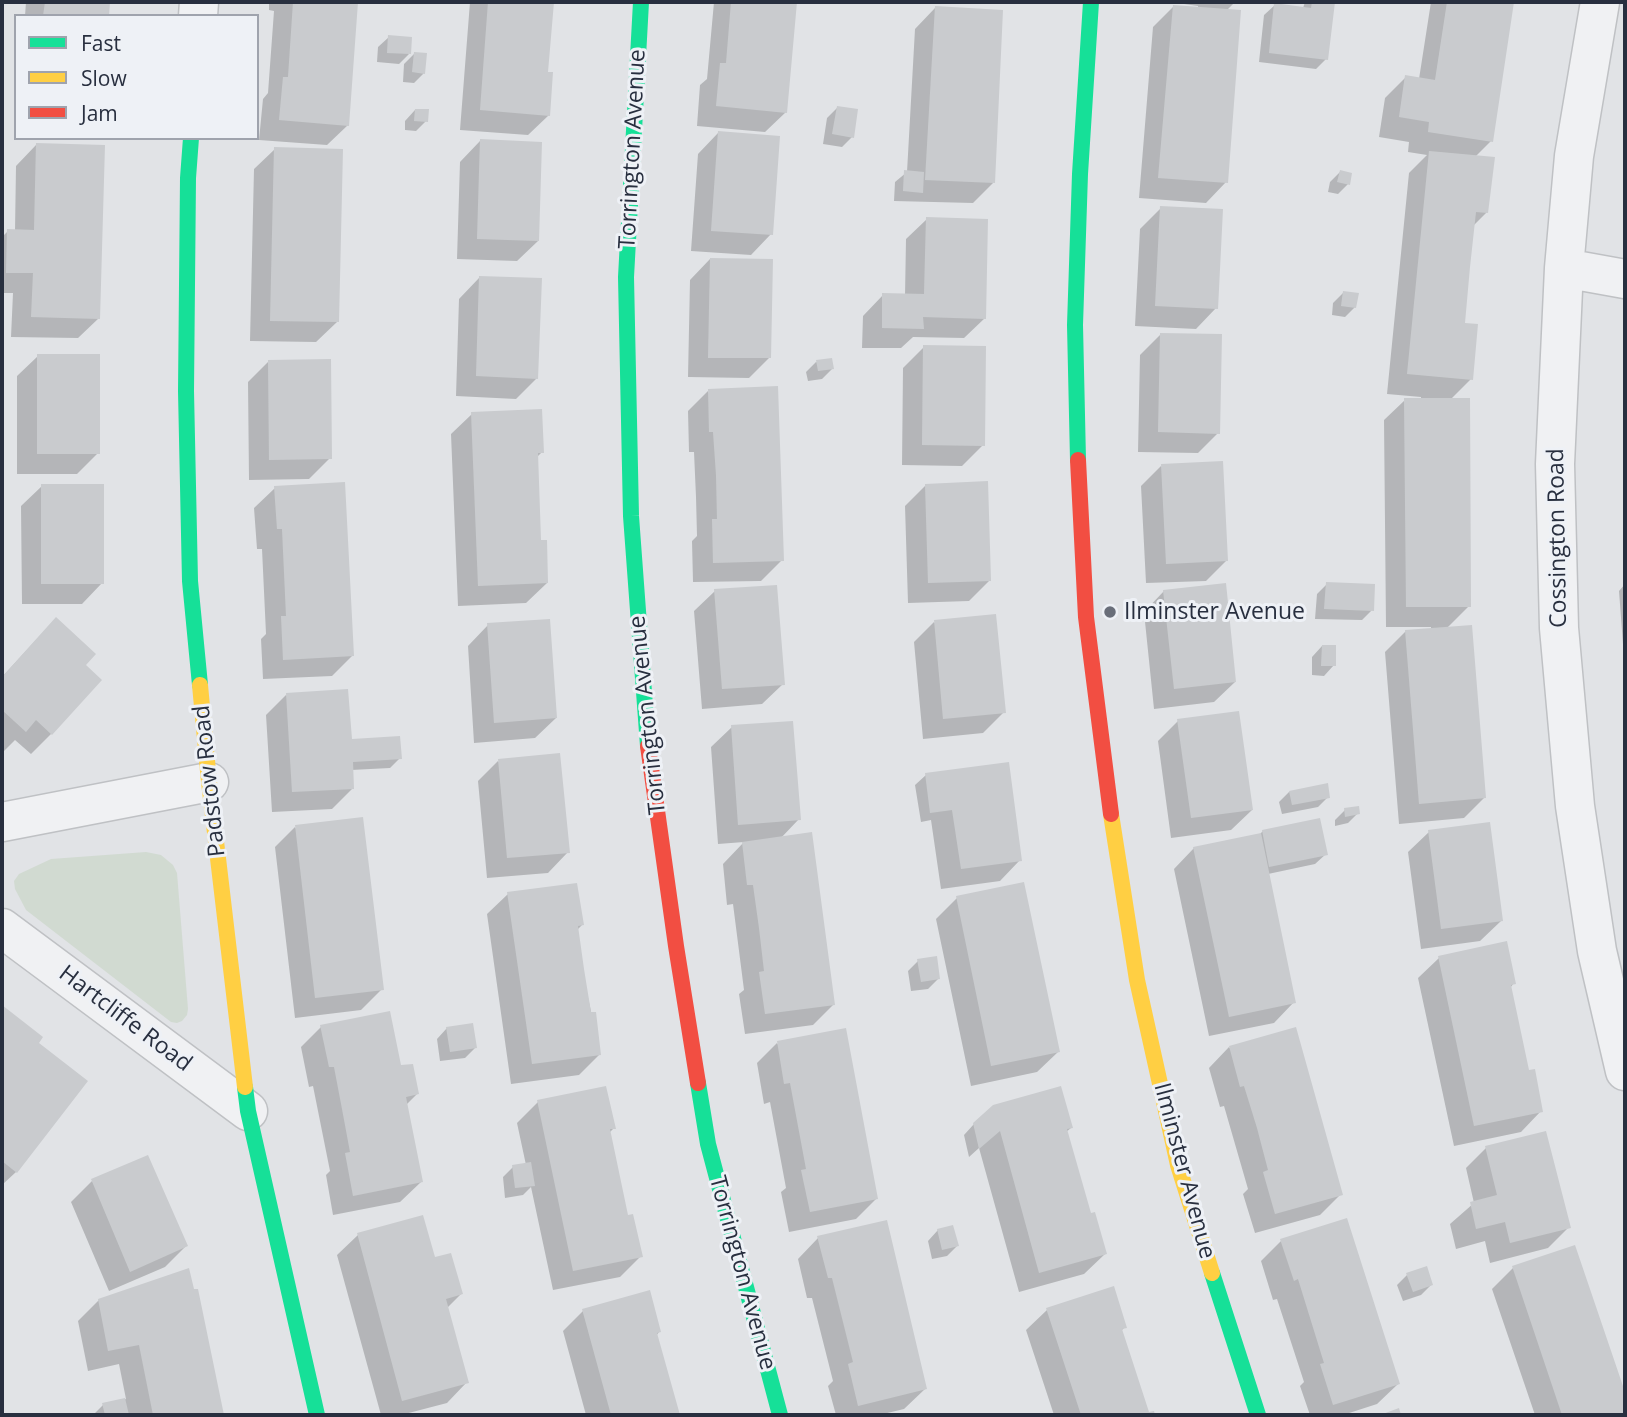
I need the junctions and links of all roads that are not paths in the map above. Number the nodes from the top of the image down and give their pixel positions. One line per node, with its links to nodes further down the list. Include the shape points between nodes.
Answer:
1 (641, 2): 13 (street, Torrington Avenue, via 626,277 631,516 645,724 708,1144)
2 (1091, 2): 14 (street, Ilminster Avenue, via 1075,326 1086,617 1117,863 1140,993 1178,1165)
3 (1600, 2): 5 (street, Cossington Road, via 1574,156)
4 (191, 140): 7 (street, Padstow Road, via 186,391 190,581)
5 (1564, 268): 6 (street); 10 (street, Cossington Road, via 1555,464 1559,628 1577,819 1597,951)
6 (1625, 279)
7 (209, 782): 8 (street); 11 (street, Padstow Road)
8 (2, 822)
9 (2, 928): 11 (street, Hartcliffe Road)
10 (1625, 1071)
11 (248, 1111): 12 (street, Padstow Road)
12 (317, 1415)
13 (780, 1415)
14 (1258, 1415)

